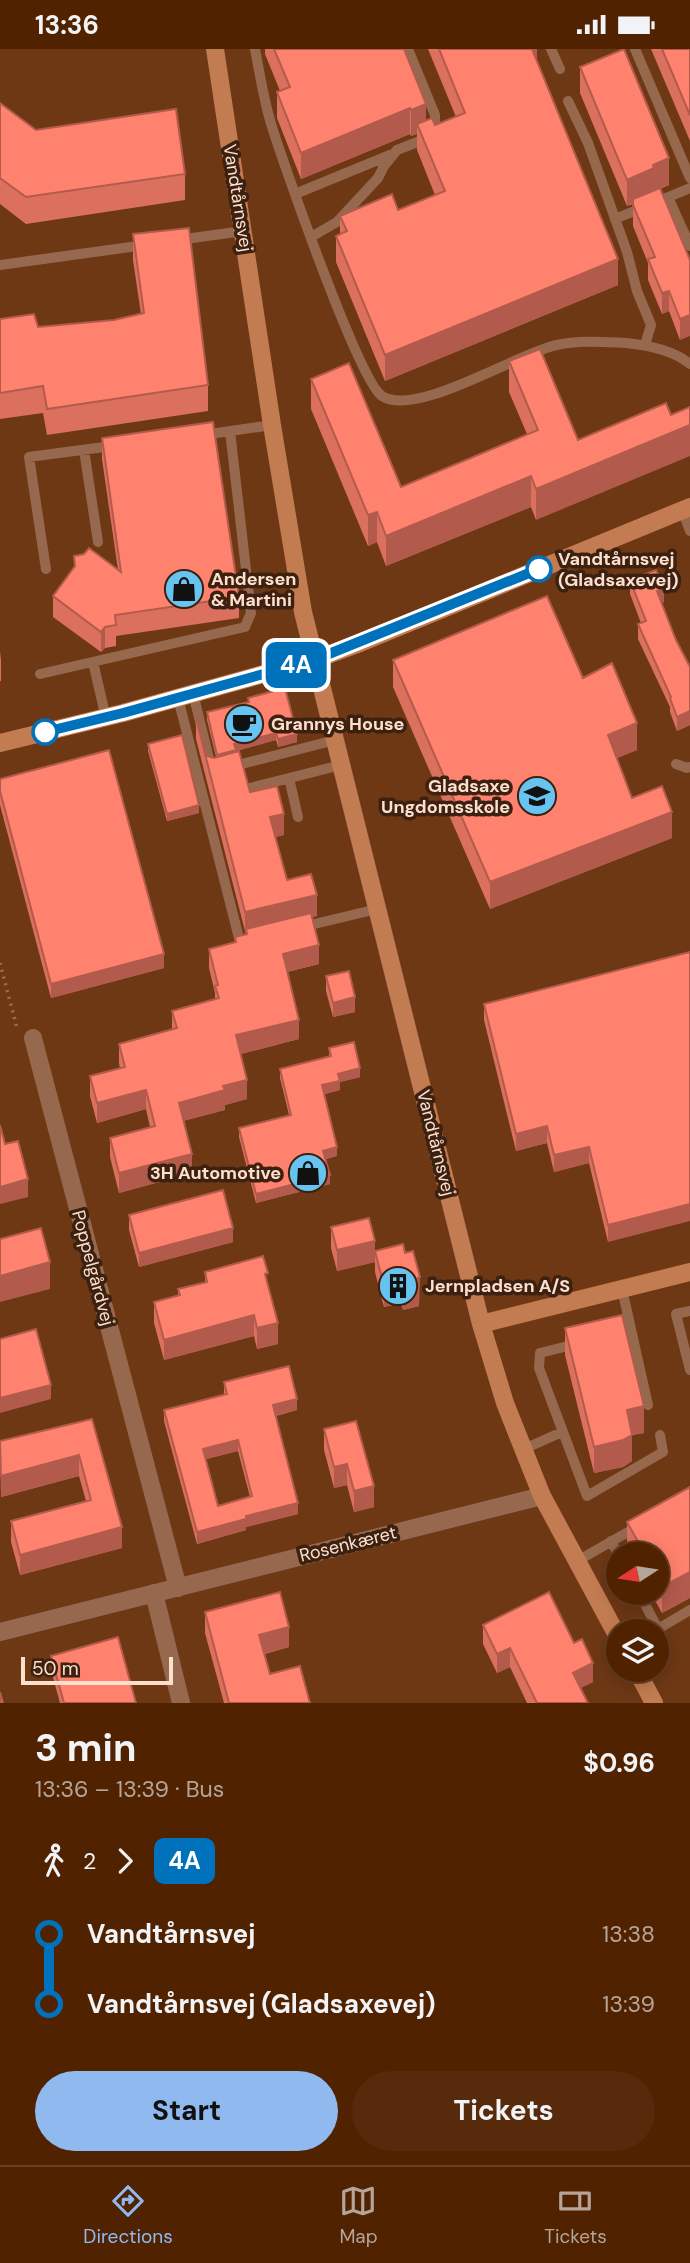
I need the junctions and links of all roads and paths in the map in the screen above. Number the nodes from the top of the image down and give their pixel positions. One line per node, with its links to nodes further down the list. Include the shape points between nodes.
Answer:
1 (215, 49): 14 (street, Vandtårnsvej)
2 (255, 49): 11 (lane, via 271,125)
3 (408, 49): 8 (lane, via 435,115 436,129 428,139)
4 (551, 49): 6 (lane)
5 (638, 50): 9 (lane)
6 (559, 69)
7 (568, 101): 13 (lane)
8 (394, 153): 11 (lane); 15 (lane, via 337,222)
9 (690, 178)
10 (690, 188): 12 (lane)
11 (295, 194): 15 (lane)
12 (668, 197): 13 (lane); 18 (lane)
13 (615, 219): 20 (lane, via 651,325)
14 (243, 231): 16 (lane); 22 (street, Vandtårnsvej)
15 (311, 237): 20 (lane, via 361,363 375,390 393,400 441,392 555,345 586,341)
16 (164, 242)
17 (152, 244): 19 (lane)
18 (690, 246)
19 (0, 265)
20 (645, 345): 21 (lane, via 676,354)
21 (690, 365)
22 (272, 425): 23 (lane); 31 (street, Vandtårnsvej)
23 (230, 431): 24 (lane); 32 (lane, via 251,613 245,627)
24 (190, 436)
25 (124, 445): 26 (lane)
26 (84, 450): 29 (lane); 30 (lane, via 29,457)
27 (686, 508): 28 (lane); 31 (street)
28 (690, 531)
29 (98, 543)
30 (46, 569)
31 (314, 660): 34 (street); 36 (street, Vandtårnsvej)
32 (93, 662): 33 (lane); 35 (lane)
33 (40, 674)
34 (186, 696): 35 (street); 36 (lane, via 212,771); 46 (lane, via 240,942)
35 (106, 717): 37 (street)
36 (335, 740): 39 (street, Vandtårnsvej)
37 (0, 743)
38 (676, 764): 40 (lane)
39 (341, 765): 41 (lane); 44 (street, Vandtårnsvej)
40 (690, 767)
41 (289, 778): 42 (lane); 43 (lane)
42 (250, 788)
43 (298, 817)
44 (377, 909): 45 (lane); 52 (street, Vandtårnsvej)
45 (290, 930)
46 (253, 939)
47 (0, 963): 48 (path, via 21,1042)
48 (33, 1038): 65 (street, Poppelgårdvej)
49 (690, 1272): 50 (street)
50 (622, 1289): 52 (street); 53 (lane)
51 (690, 1311): 56 (lane, via 676,1314)
52 (481, 1324): 60 (street, Vandtårnsvej)
53 (632, 1331): 54 (lane); 57 (lane)
54 (618, 1334)
55 (592, 1340): 58 (lane, via 540,1353 539,1368)
56 (690, 1370)
57 (648, 1405)
58 (562, 1432): 59 (lane, via 587,1496 663,1452); 60 (lane)
59 (660, 1434)
60 (524, 1448): 61 (street, Vandtårnsvej)
61 (542, 1496): 64 (street, Vandtårnsvej); 65 (street, Rosenkæret)
62 (645, 1523): 63 (lane)
63 (611, 1541): 64 (lane)
64 (577, 1561): 69 (street, Vandtårnsvej)
65 (178, 1588): 66 (street, Rosenkæret)
66 (154, 1593): 70 (street, Rosenkæret); 72 (street)
67 (645, 1605): 68 (lane, via 658,1629)
68 (690, 1610)
69 (608, 1619)
70 (0, 1632)
71 (643, 1682): 73 (street)
72 (181, 1703)
73 (654, 1703)

